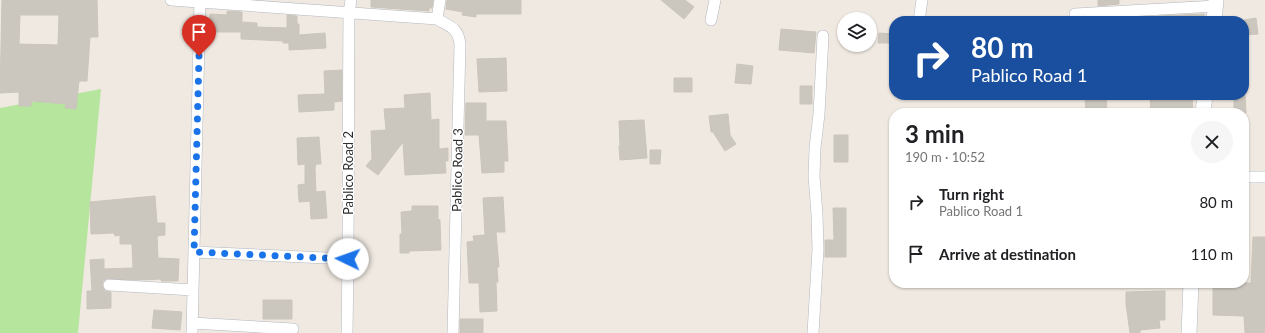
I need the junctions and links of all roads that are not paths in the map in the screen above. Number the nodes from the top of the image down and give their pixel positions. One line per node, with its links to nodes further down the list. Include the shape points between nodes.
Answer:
1 (171, 0): 6 (street)
2 (351, 0): 9 (street, Pablico Road 2)
3 (440, 0): 13 (street)
4 (715, 0): 14 (street)
5 (922, 0): 11 (street)
6 (200, 1): 8 (street); 18 (street)
7 (1216, 3): 10 (street); 12 (street)
8 (266, 4): 9 (street)
9 (349, 13): 13 (street); 19 (street, Pablico Road 2)
10 (1075, 14)
11 (920, 16)
12 (1215, 16)
13 (436, 19): 26 (street, Pablico Road 3, via 454,29 459,35 460,44)
14 (711, 20)
15 (823, 36): 27 (street, via 814,176 818,249)
16 (1249, 177): 17 (street)
17 (1265, 177)
18 (194, 252): 19 (street); 22 (street)
19 (348, 259): 25 (street, Pablico Road 2)
20 (109, 285): 22 (street)
21 (1191, 288): 28 (street)
22 (193, 290): 23 (street)
23 (192, 328): 24 (street)
24 (294, 329)
25 (346, 333)
26 (453, 333)
27 (813, 333)
28 (1189, 333)

